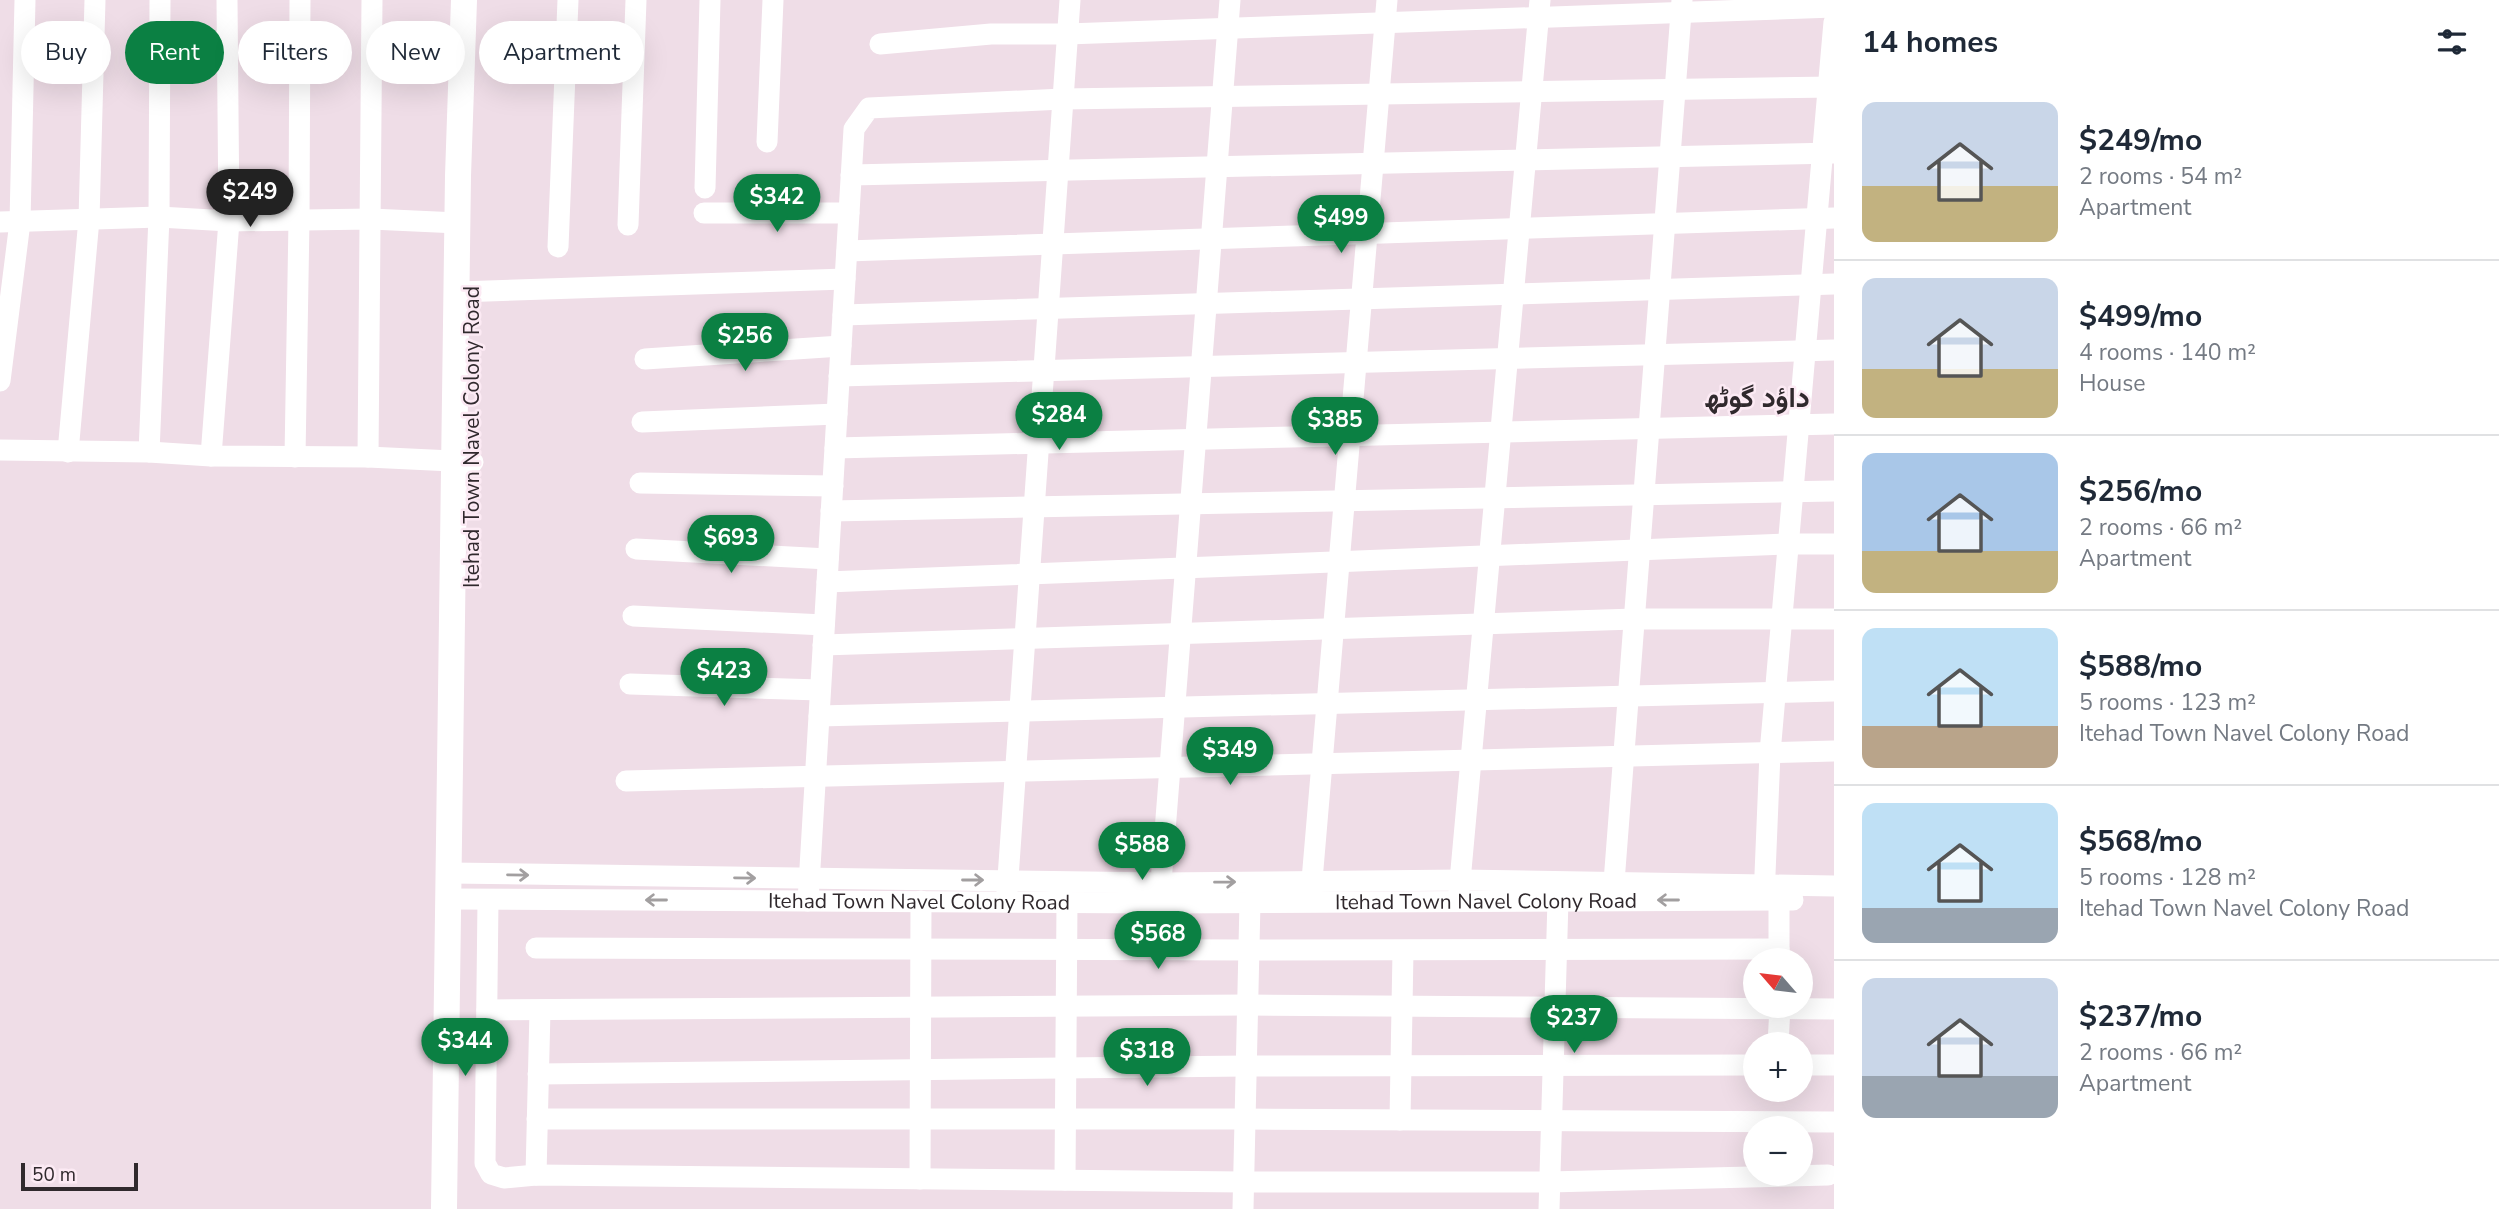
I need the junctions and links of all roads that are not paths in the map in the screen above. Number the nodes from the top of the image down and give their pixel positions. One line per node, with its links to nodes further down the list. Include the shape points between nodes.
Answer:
1 (25, 0): 47 (street)
2 (95, 0): 43 (street)
3 (160, 0): 41 (street)
4 (227, 0): 46 (street)
5 (300, 0): 45 (street)
6 (372, 0): 44 (street)
7 (464, 0): 48 (main road, Itehad Town Navel Colony Road)
8 (477, 0): 61 (main road, Itehad Town Navel Colony Road)
9 (568, 0): 55 (street)
10 (636, 0): 50 (street)
11 (710, 0): 38 (street)
12 (774, 0): 30 (street)
13 (1070, 0): 22 (street)
14 (1230, 0): 21 (street)
15 (1387, 0): 20 (street)
16 (1681, 6): 17 (street); 18 (street); 25 (street)
17 (1834, 7)
18 (1539, 9): 20 (street); 26 (street)
19 (1834, 22): 24 (street)
20 (1385, 23): 21 (street); 27 (street)
21 (1228, 29): 22 (street); 28 (street)
22 (1067, 34): 23 (street, via 990,34); 29 (street)
23 (880, 44)
24 (1831, 87): 25 (street); 31 (street)
25 (1675, 89): 26 (street); 32 (street)
26 (1532, 92): 27 (street); 33 (street)
27 (1379, 94): 28 (street); 34 (street)
28 (1223, 96): 29 (street); 35 (street)
29 (1063, 99): 36 (street); 37 (street, via 869,108 854,129)
30 (767, 142)
31 (1828, 153): 32 (street); 42 (street)
32 (1670, 157): 33 (street); 49 (street)
33 (1525, 160): 34 (street); 51 (street)
34 (1373, 163): 35 (street); 52 (street)
35 (1217, 167): 36 (street); 53 (street)
36 (1058, 170): 37 (street); 54 (street)
37 (852, 175): 40 (street)
38 (705, 188)
39 (704, 213): 40 (street)
40 (849, 213): 56 (street)
41 (159, 217): 43 (street); 46 (street); 90 (street)
42 (1825, 218): 49 (street); 58 (street)
43 (89, 219): 47 (street); 89 (street)
44 (371, 219): 45 (street); 48 (street); 93 (street)
45 (299, 220): 46 (street); 92 (street)
46 (229, 221): 91 (street)
47 (10, 222): 77 (street)
48 (458, 223): 61 (main road, Itehad Town Navel Colony Road)
49 (1665, 223): 51 (street); 60 (street)
50 (628, 225)
51 (1520, 229): 52 (street); 62 (street)
52 (1367, 233): 53 (street); 63 (street)
53 (1212, 239): 54 (street); 64 (street)
54 (1052, 244): 56 (street); 65 (street)
55 (558, 247)
56 (847, 251): 57 (street)
57 (845, 279): 61 (street); 66 (street)
58 (1811, 284): 59 (street); 60 (street); 69 (street)
59 (1834, 284)
60 (1660, 289): 62 (street); 70 (street)
61 (465, 292): 94 (main road, Itehad Town Navel Colony Road)
62 (1513, 294): 63 (street); 72 (street)
63 (1362, 299): 64 (street); 73 (street)
64 (1207, 303): 65 (street); 74 (street)
65 (1048, 309): 66 (street); 75 (street)
66 (843, 315): 67 (street)
67 (841, 346): 71 (street); 76 (street)
68 (1834, 350): 69 (street)
69 (1805, 351): 70 (street); 81 (street)
70 (1655, 355): 72 (street); 82 (street)
71 (645, 359)
72 (1508, 359): 73 (street); 83 (street)
73 (1356, 363): 74 (street); 84 (street)
74 (1202, 366): 75 (street); 85 (street)
75 (1044, 370): 76 (street); 86 (street)
76 (839, 376): 78 (street)
77 (0, 381)
78 (837, 414): 79 (street); 87 (street)
79 (642, 422)
80 (1834, 424): 81 (street)
81 (1799, 425): 82 (street); 98 (street)
82 (1649, 428): 83 (street); 99 (street)
83 (1501, 432): 84 (street); 100 (street)
84 (1350, 436): 85 (street); 101 (street)
85 (1196, 440): 86 (street); 102 (street)
86 (1038, 443): 87 (street); 103 (street)
87 (835, 448): 96 (street)
88 (0, 450): 89 (street)
89 (68, 452): 90 (street)
90 (149, 452): 91 (street)
91 (211, 456): 92 (street)
92 (295, 457): 93 (street)
93 (368, 457): 94 (street)
94 (464, 461): 145 (main road, Itehad Town Navel Colony Road)
95 (640, 483): 96 (street)
96 (833, 486): 104 (street)
97 (1834, 491): 98 (street)
98 (1793, 492): 99 (street); 105 (street)
99 (1644, 495): 100 (street); 108 (street)
100 (1495, 498): 101 (street); 109 (street)
101 (1344, 500): 102 (street); 111 (street)
102 (1191, 504): 103 (street); 112 (street)
103 (1034, 507): 104 (street); 113 (street)
104 (831, 511): 110 (street)
105 (1788, 544): 106 (street); 108 (street); 117 (street)
106 (1834, 544)
107 (636, 549): 110 (street)
108 (1640, 550): 109 (street); 116 (street)
109 (1490, 556): 111 (street); 119 (street)
110 (828, 559): 114 (street)
111 (1339, 562): 112 (street); 120 (street)
112 (1186, 569): 113 (street); 121 (street)
113 (1029, 574): 114 (street); 123 (street)
114 (827, 582): 122 (street)
115 (633, 616): 122 (street)
116 (1635, 619): 117 (street); 119 (street); 128 (street)
117 (1782, 619): 118 (street); 127 (street)
118 (1834, 619)
119 (1483, 623): 120 (street); 129 (street)
120 (1333, 628): 121 (street); 130 (street)
121 (1181, 634): 123 (street); 131 (street)
122 (824, 635): 123 (street); 125 (street)
123 (1025, 639): 132 (street)
124 (630, 684): 125 (street)
125 (820, 690): 133 (street)
126 (1834, 691): 127 (street)
127 (1775, 692): 128 (street); 135 (street)
128 (1629, 696): 129 (street); 136 (street)
129 (1477, 700): 130 (street); 137 (street)
130 (1327, 704): 131 (street); 138 (street)
131 (1175, 707): 132 (street); 139 (street)
132 (1020, 711): 133 (street); 140 (street)
133 (819, 716): 141 (street)
134 (1834, 751): 135 (street)
135 (1770, 753): 136 (street); 151 (street)
136 (1624, 756): 137 (street); 149 (street)
137 (1471, 760): 138 (street); 146 (street)
138 (1322, 764): 139 (street); 148 (street)
139 (1170, 768): 140 (street); 150 (street)
140 (1015, 772): 141 (street); 147 (street)
141 (815, 777): 142 (street); 143 (street)
142 (626, 782)
143 (809, 878): 145 (street, Itehad Town Navel Colony Road, one-way to 143); 147 (street, Itehad Town Navel Colony Road, one-way to 147); 154 (street)
144 (1834, 886): 151 (street, Itehad Town Navel Colony Road)
145 (464, 889): 154 (street, Itehad Town Navel Colony Road, one-way to 145); 174 (street); 198 (main road, Itehad Town Navel Colony Road); 199 (main road, Itehad Town Navel Colony Road)
146 (1460, 890): 148 (street, Itehad Town Navel Colony Road); 149 (street, Itehad Town Navel Colony Road); 152 (street, Itehad Town Navel Colony Road)
147 (1007, 891): 150 (street, Itehad Town Navel Colony Road); 155 (street, Itehad Town Navel Colony Road); 156 (street, Itehad Town Navel Colony Road)
148 (1311, 891): 150 (street, Itehad Town Navel Colony Road, one-way to 148); 157 (street, Itehad Town Navel Colony Road)
149 (1614, 892): 151 (street, Itehad Town Navel Colony Road); 152 (street, Itehad Town Navel Colony Road)
150 (1161, 893): 156 (street, Itehad Town Navel Colony Road); 157 (street, Itehad Town Navel Colony Road)
151 (1769, 895): 153 (street, Itehad Town Navel Colony Road); 159 (street)
152 (1558, 900): 164 (street)
153 (1834, 900)
154 (808, 901): 155 (street, Itehad Town Navel Colony Road)
155 (921, 901): 160 (street)
156 (1067, 902): 161 (street)
157 (1250, 902): 162 (street)
158 (536, 948): 160 (street)
159 (1778, 948)
160 (921, 949): 161 (street); 169 (street)
161 (1067, 950): 162 (street); 167 (street)
162 (1249, 950): 163 (street); 166 (street)
163 (1402, 951): 164 (street); 168 (street)
164 (1556, 951): 165 (street); 170 (street)
165 (1743, 954)
166 (1247, 1005): 167 (street); 168 (street); 181 (street)
167 (1066, 1006): 169 (street); 182 (street)
168 (1403, 1006): 170 (street); 176 (street)
169 (921, 1007): 175 (street); 183 (street)
170 (1555, 1007): 171 (street); 177 (street)
171 (1743, 1008)
172 (1813, 1009): 173 (street)
173 (1834, 1009)
174 (487, 1010): 175 (street); 192 (street, via 485,1163 491,1174 504,1178)
175 (540, 1010): 184 (street)
176 (1400, 1065): 177 (street); 181 (street); 189 (street)
177 (1553, 1065): 178 (street); 190 (street)
178 (1743, 1065)
179 (1813, 1065): 180 (street)
180 (1834, 1065)
181 (1246, 1066): 182 (street); 188 (street)
182 (1066, 1068): 183 (street); 187 (street)
183 (920, 1069): 184 (street); 186 (street)
184 (538, 1074): 185 (street)
185 (537, 1119): 186 (street); 192 (street)
186 (920, 1119): 187 (street); 194 (street)
187 (1065, 1119): 188 (street); 195 (street)
188 (1245, 1119): 189 (street); 196 (street)
189 (1400, 1120): 190 (street)
190 (1551, 1121): 191 (street); 197 (street)
191 (1834, 1122)
192 (536, 1175): 194 (street)
193 (1828, 1175): 197 (street)
194 (920, 1179): 195 (street)
195 (1065, 1180): 196 (street)
196 (1243, 1182): 197 (street); 200 (street)
197 (1549, 1182): 201 (street)
198 (444, 1209)
199 (463, 1209)
200 (1243, 1209)
201 (1549, 1209)

